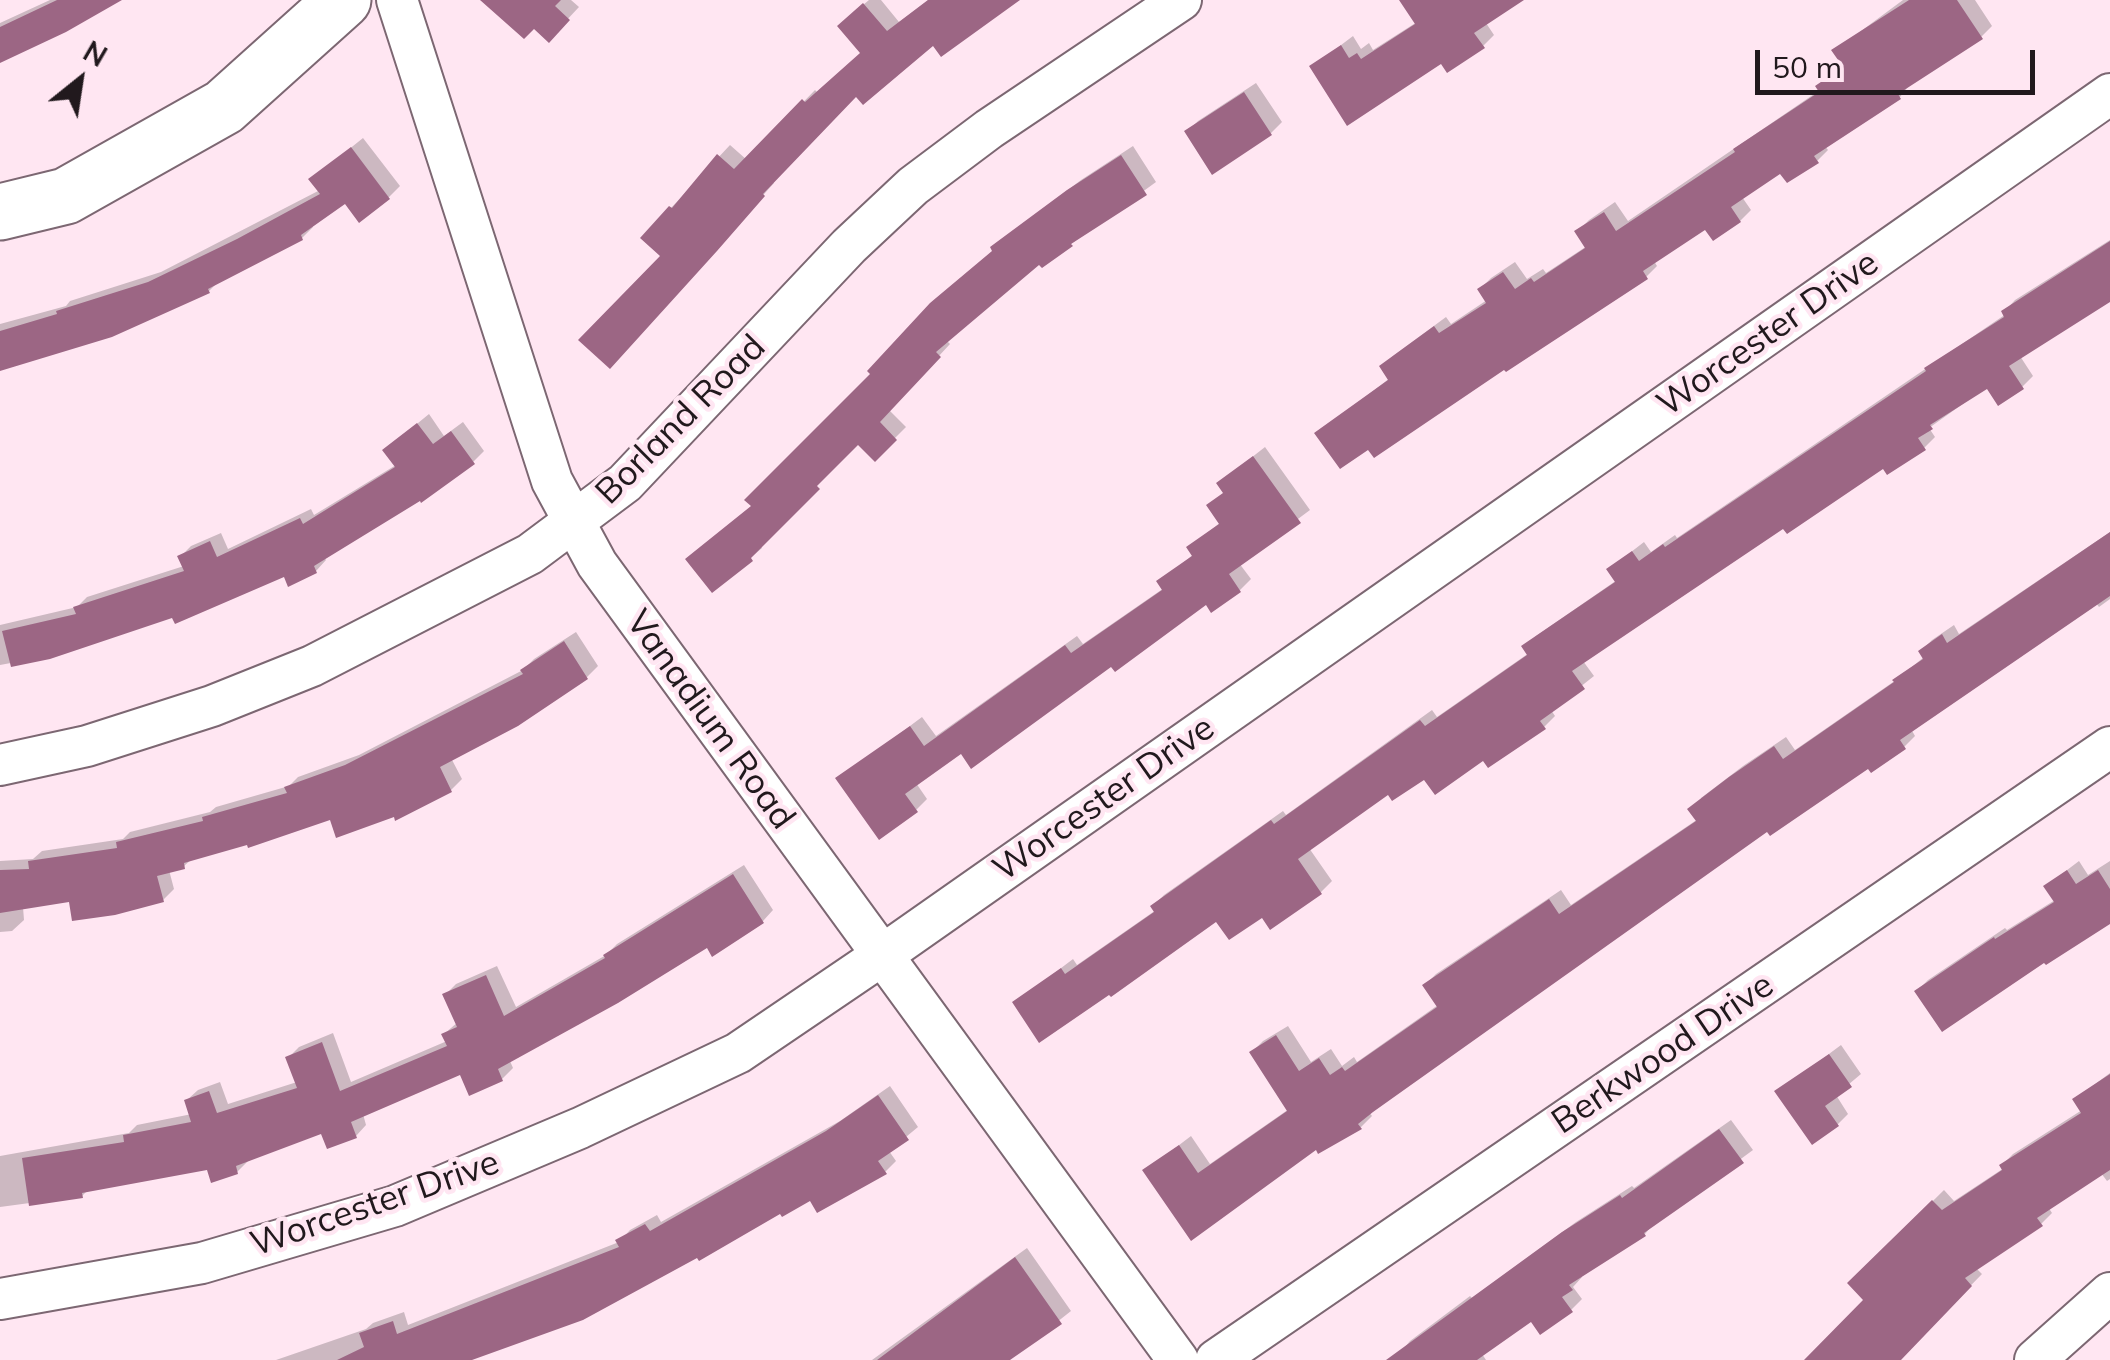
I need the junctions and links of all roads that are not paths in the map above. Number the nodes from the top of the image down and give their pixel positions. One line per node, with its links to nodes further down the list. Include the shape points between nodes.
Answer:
1 (344, 0): 5 (main road, via 224,108 66,196)
2 (397, 0): 6 (street, Vanadium Road, via 552,481)
3 (1181, 0): 6 (street, Borland Road, via 914,186 625,484)
4 (2110, 94): 9 (street, Worcester Drive)
5 (0, 212)
6 (574, 522): 8 (street, Borland Road, via 530,554 312,666 105,740); 9 (street, Vanadium Road, via 597,564)
7 (2110, 747): 13 (street, Berkwood Drive)
8 (0, 765)
9 (881, 956): 11 (street, Worcester Drive, via 738,1053 394,1206 202,1263); 12 (street, Vanadium Road)
10 (2110, 1293): 14 (street)
11 (0, 1299)
12 (1178, 1360)
13 (1216, 1360)
14 (2036, 1360)

